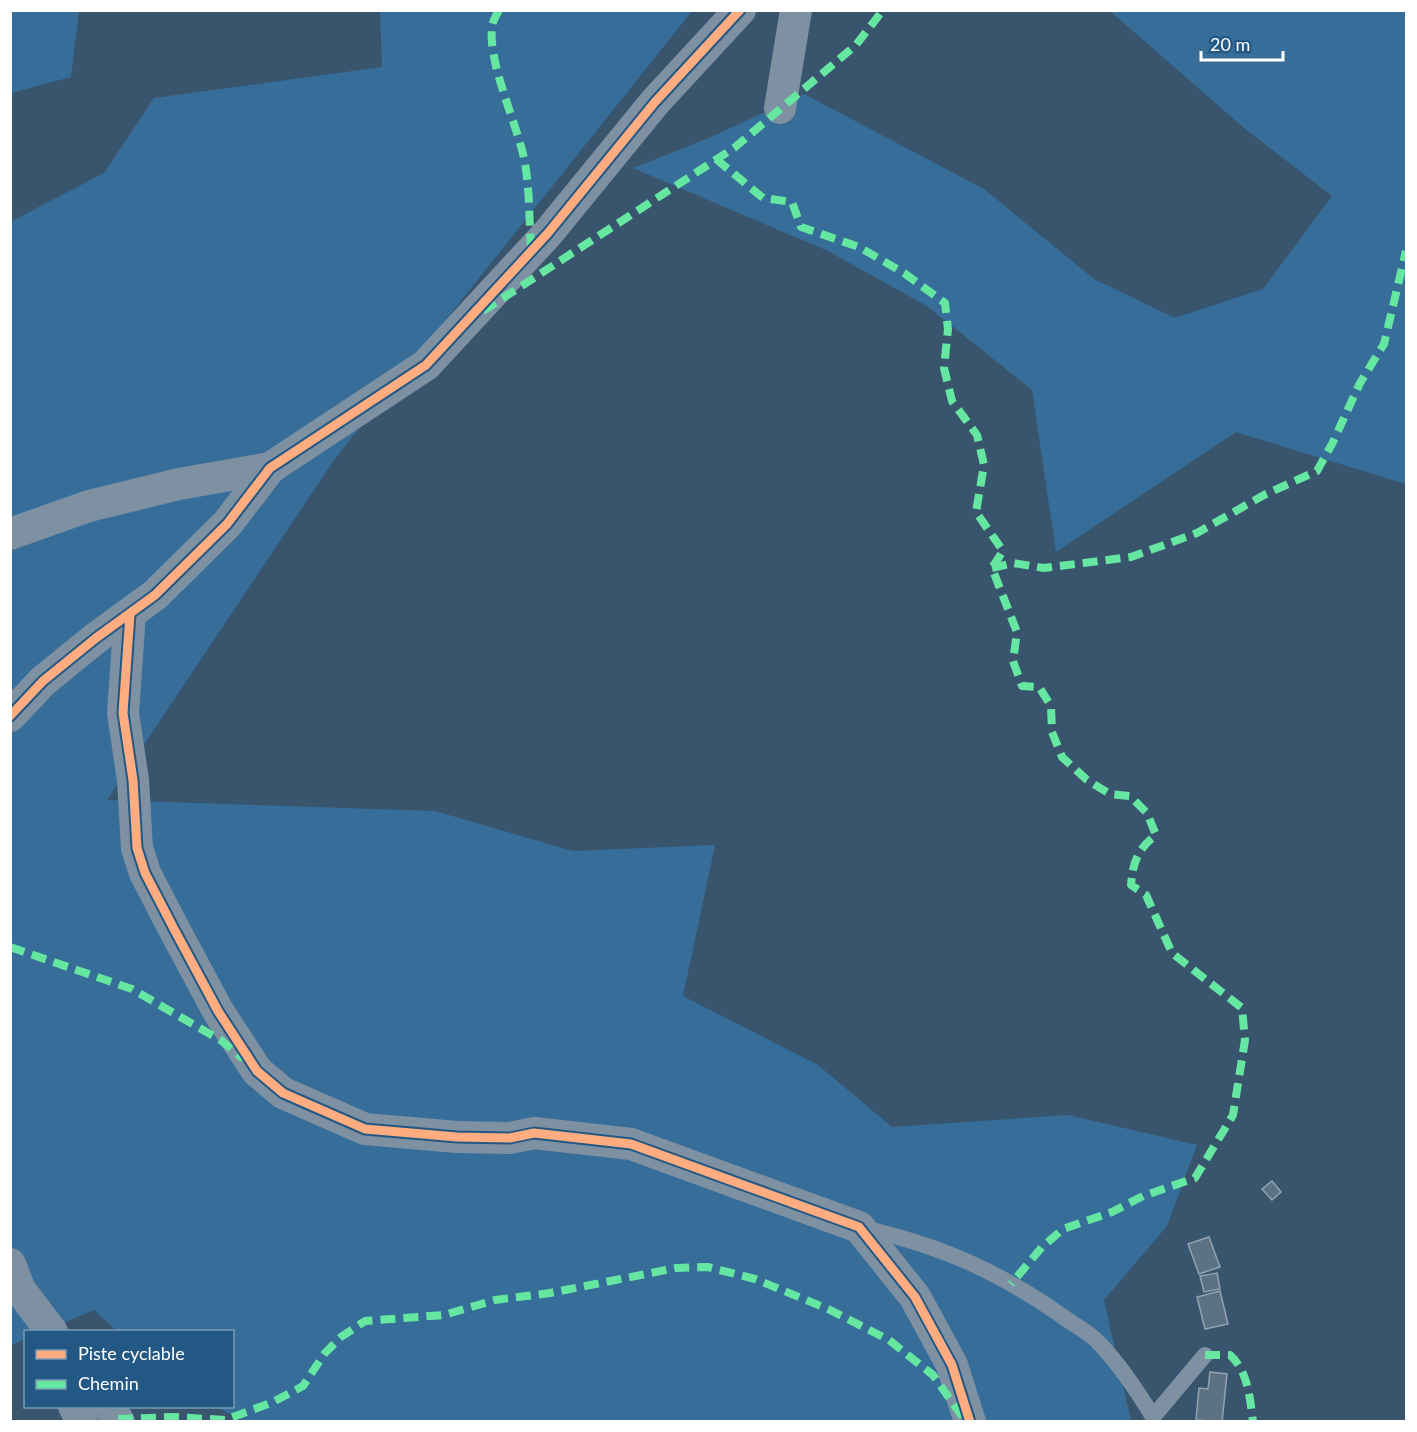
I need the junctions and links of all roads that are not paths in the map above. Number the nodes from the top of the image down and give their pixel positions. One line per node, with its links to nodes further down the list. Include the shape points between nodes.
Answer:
1 (740, 10): 4 (street, via 655,102 548,233 426,365)
2 (796, 10): 3 (street)
3 (780, 108)
4 (270, 468): 5 (street, via 88,506); 6 (street, via 227,524 155,595)
5 (10, 534)
6 (130, 614): 7 (street, via 43,681); 8 (street, via 123,713 134,780 137,848 145,873 218,1011 257,1071 283,1093 365,1129 457,1137 510,1138 534,1133 631,1144)
7 (10, 716)
8 (859, 1227): 12 (lane, via 919,1241 984,1267 1048,1306 1099,1342 1153,1417); 17 (street, via 915,1297 952,1365)
9 (10, 1264): 10 (street, via 20,1290)
10 (20, 1309): 11 (street)
11 (49, 1330)
12 (1204, 1355)
13 (75, 1408): 15 (street)
14 (110, 1408): 16 (street)
15 (82, 1422)
16 (119, 1422)
17 (969, 1422)

